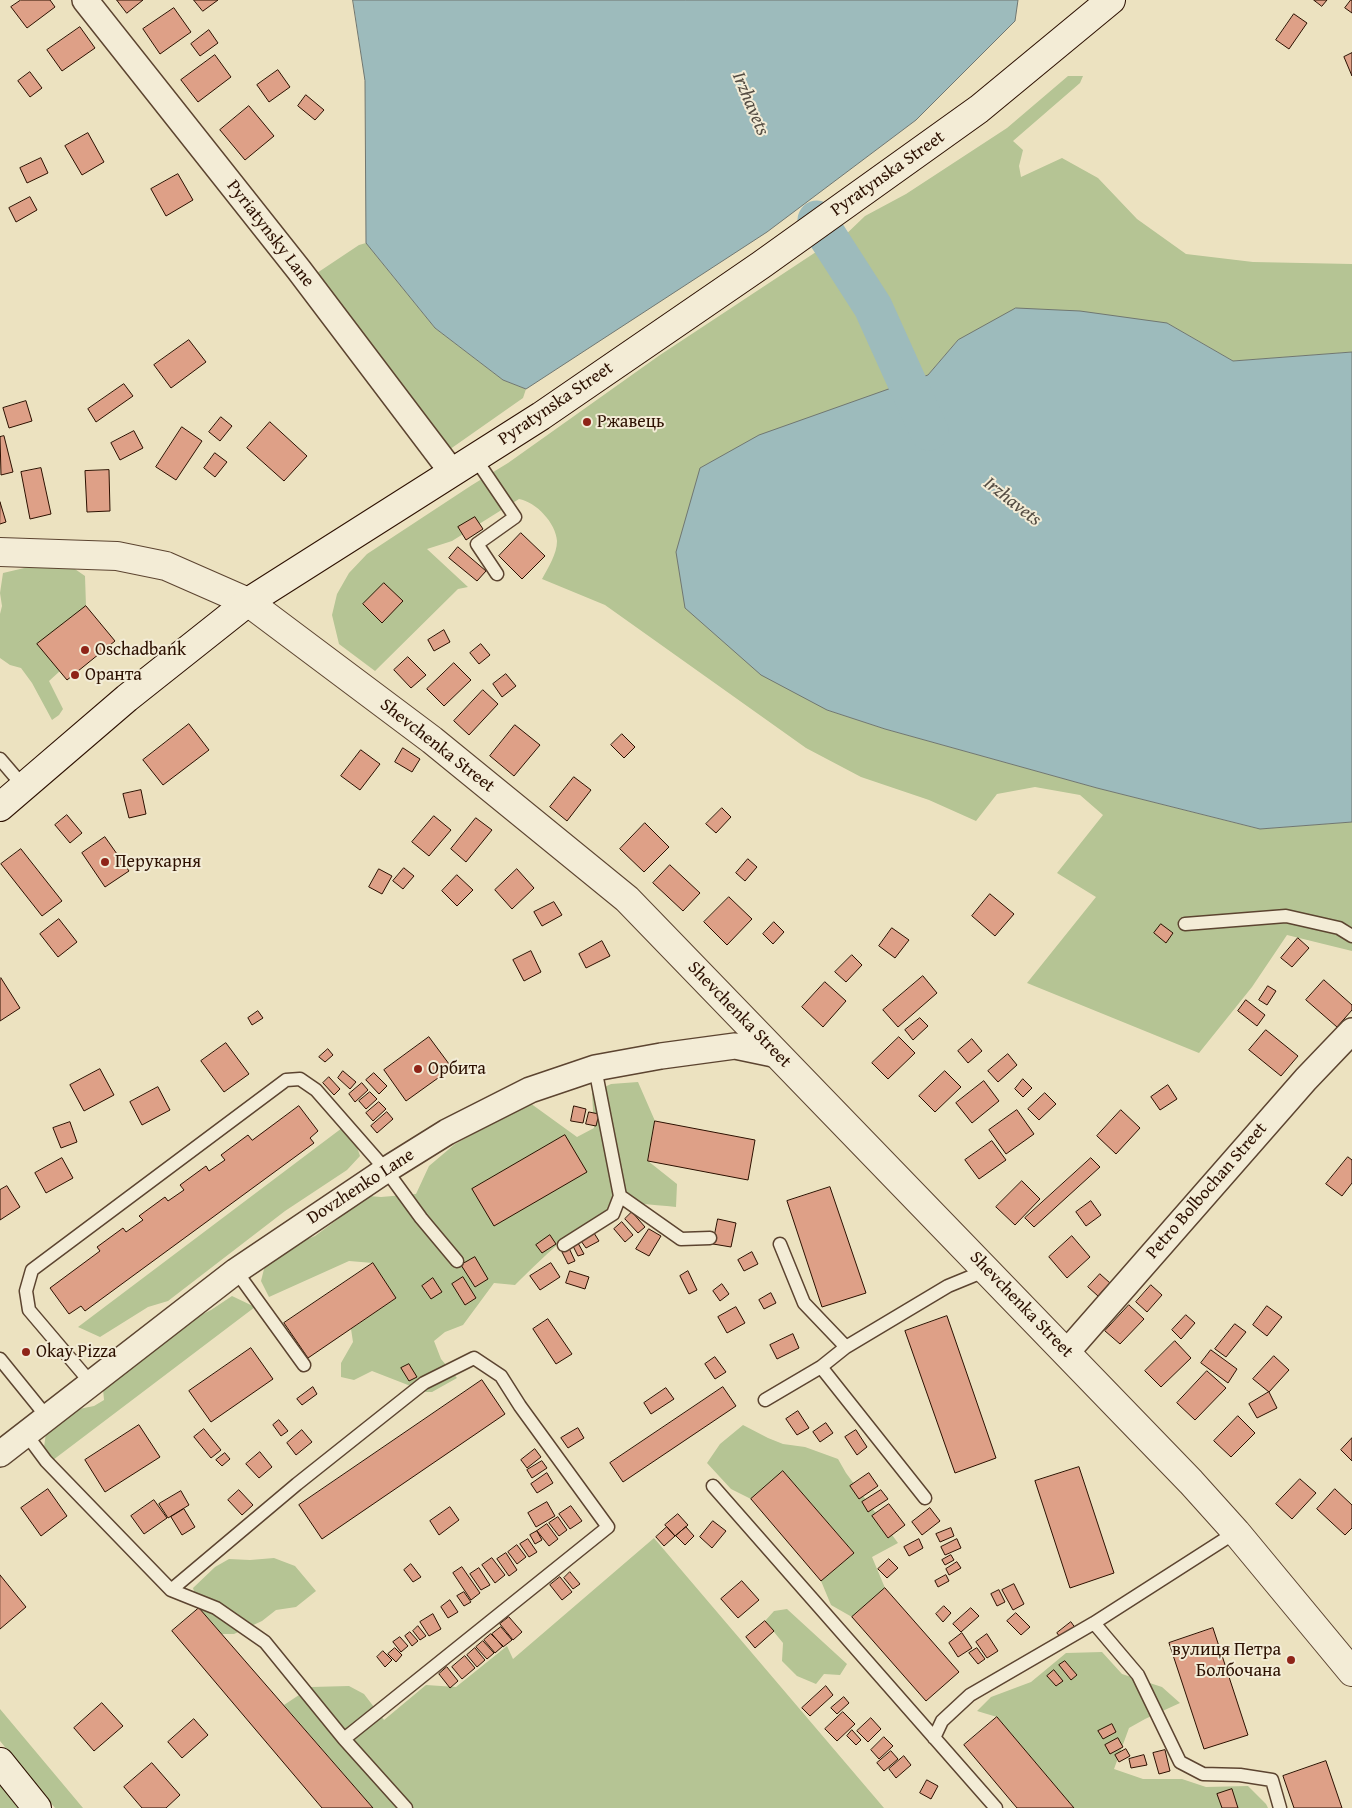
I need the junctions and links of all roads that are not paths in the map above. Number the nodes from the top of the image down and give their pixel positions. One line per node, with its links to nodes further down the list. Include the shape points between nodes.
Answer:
1 (85, 0): 3 (street, Pyriatynsky Lane, via 299,270)
2 (1111, 0): 3 (street, Pyratynska Street, via 979,109 761,265 541,416)
3 (463, 464): 5 (lane, via 515,516 476,544); 6 (street, Pyratynska Street)
4 (0, 552): 6 (street, Shevchenka Street, via 117,556 166,566)
5 (497, 574)
6 (248, 602): 8 (street, Pyratynska Street, via 127,698); 13 (street, Shevchenka Street, via 432,740 627,899)
7 (0, 759): 8 (lane)
8 (24, 787): 9 (street, Pyratynska Street)
9 (0, 807)
10 (1185, 924): 11 (lane, via 1286,916 1339,928)
11 (1352, 936)
12 (1351, 1037): 24 (street, Petro Bolbochan Street, via 1306,1079)
13 (778, 1055): 14 (street, Dovzhenko Lane, via 735,1046); 21 (street, Shevchenka Street)
14 (595, 1068): 15 (street, Dovzhenko Lane, via 530,1090 446,1132); 16 (lane)
15 (386, 1170): 20 (lane, via 420,1218); 22 (street, Dovzhenko Lane); 28 (lane, via 316,1090 300,1079 286,1080 32,1270 26,1291 29,1310)
16 (620, 1196): 17 (lane, via 681,1239); 19 (lane, via 613,1214)
17 (710, 1238)
18 (780, 1244): 23 (lane, via 804,1303)
19 (564, 1245)
20 (457, 1260)
21 (987, 1270): 23 (lane, via 948,1286); 24 (street, Shevchenka Street)
22 (236, 1271): 26 (lane); 28 (street, Dovzhenko Lane)
23 (846, 1347): 27 (lane)
24 (1066, 1353): 35 (street, Shevchenka Street)
25 (0, 1359): 30 (lane)
26 (304, 1365)
27 (821, 1367): 29 (lane); 34 (lane)
28 (91, 1383): 30 (street, Dovzhenko Lane)
29 (765, 1400)
30 (47, 1417): 31 (street, Dovzhenko Lane)
31 (26, 1434): 32 (street, Dovzhenko Lane); 36 (lane, via 46,1461)
32 (0, 1454)
33 (713, 1486): 39 (lane)
34 (925, 1498)
35 (1236, 1532): 37 (lane); 38 (street, Shevchenka Street)
36 (171, 1590): 40 (lane, via 216,1608 265,1642); 40 (lane, via 424,1383 474,1358 501,1376 608,1527)
37 (1094, 1623): 39 (lane, via 970,1696 942,1721); 45 (lane, via 1138,1675 1180,1762 1203,1774 1272,1780)
38 (1352, 1672)
39 (934, 1738): 44 (lane)
40 (344, 1739): 43 (lane)
41 (0, 1762): 42 (street)
42 (37, 1808)
43 (406, 1808)
44 (996, 1808)
45 (1280, 1808)

